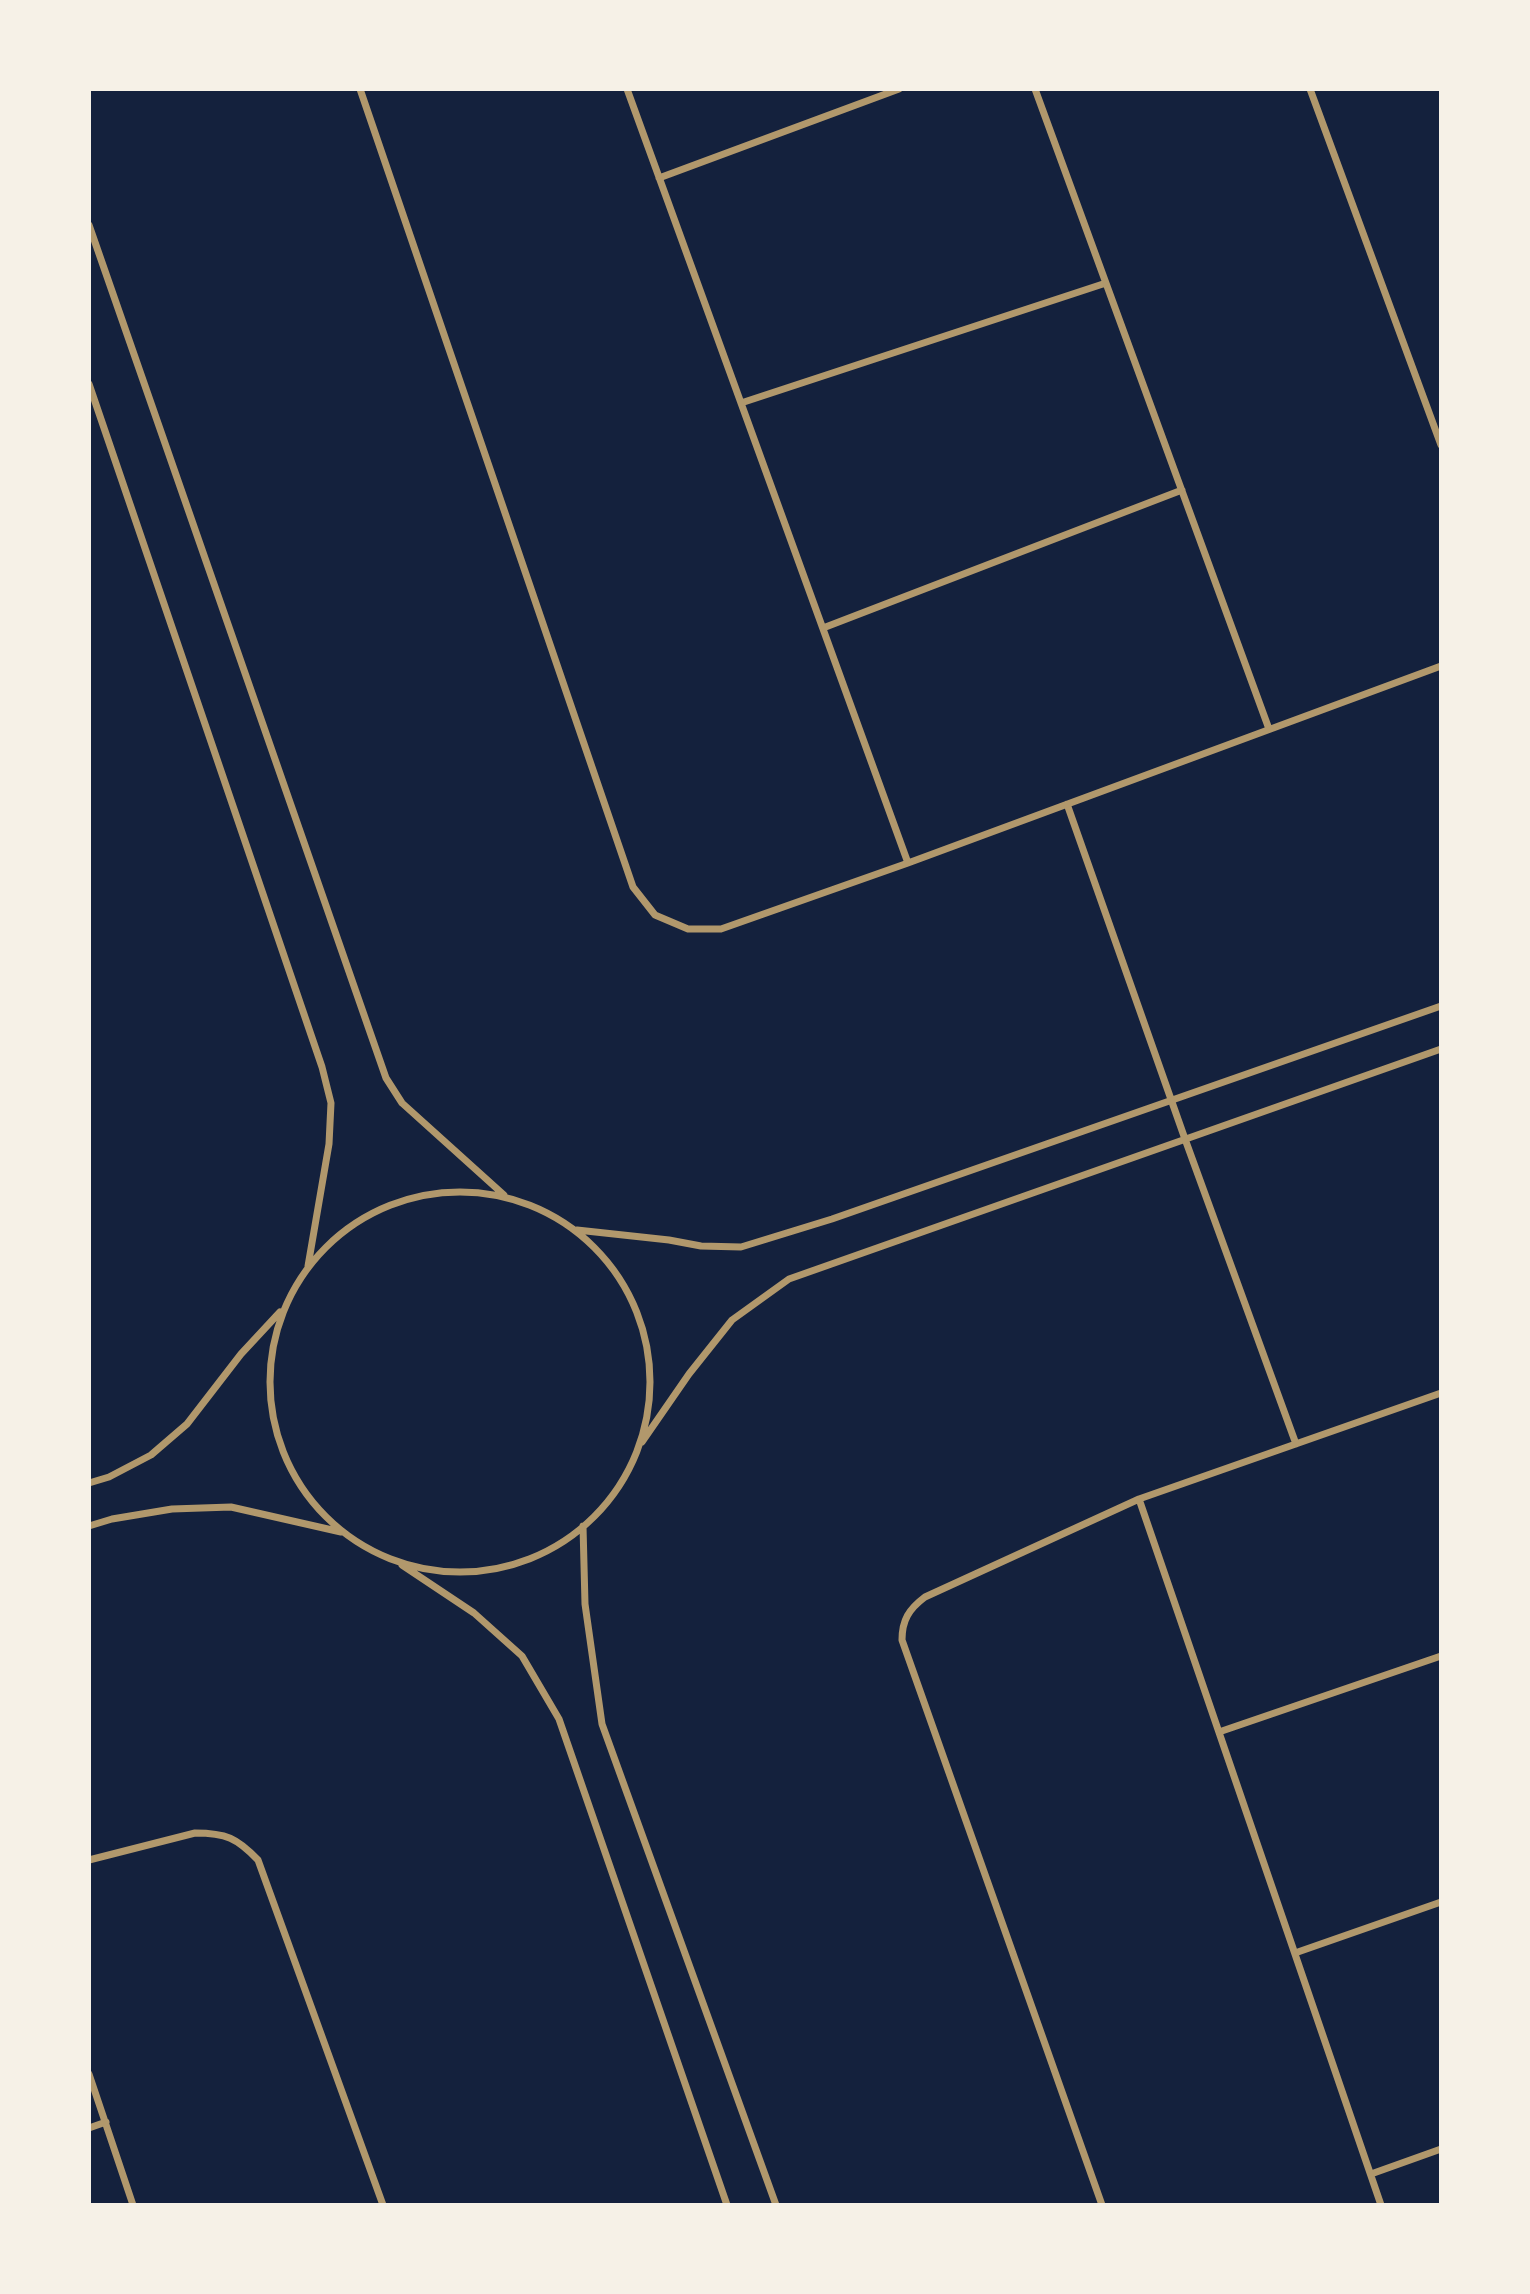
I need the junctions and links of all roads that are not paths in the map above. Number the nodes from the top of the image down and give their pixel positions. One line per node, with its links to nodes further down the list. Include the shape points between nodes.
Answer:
1 (360, 89): 17 (street, via 633,887 655,915 688,929 721,929)
2 (627, 89): 6 (street)
3 (899, 89): 6 (street)
4 (1035, 89): 8 (street)
5 (1310, 89): 11 (street)
6 (659, 178): 10 (street)
7 (89, 225): 22 (street, via 386,1078 402,1103)
8 (1106, 283): 10 (street); 12 (street)
9 (89, 384): 24 (street, via 331,1103 329,1144)
10 (741, 403): 13 (street)
11 (1441, 445)
12 (1182, 491): 13 (street); 15 (street)
13 (823, 628): 17 (street)
14 (1441, 666): 15 (street)
15 (1269, 729): 16 (street)
16 (1067, 804): 17 (street); 20 (street)
17 (908, 863)
18 (1441, 1006): 20 (street)
19 (1441, 1049): 21 (street)
20 (1171, 1101): 21 (street); 23 (street, via 741,1247 701,1247)
21 (1185, 1139): 27 (street); 28 (street, via 789,1279 732,1320)
22 (504, 1196): 23 (street, via 542,1209); 24 (street, via 468,1191 431,1193 396,1202 333,1240)
23 (576, 1230): 28 (street, via 605,1257 627,1290 642,1328 650,1367 648,1407)
24 (308, 1267): 25 (street)
25 (280, 1312): 29 (street, via 187,1424 151,1455); 33 (street, via 270,1384 278,1440 303,1491)
26 (1441, 1393): 27 (street)
27 (1296, 1444): 30 (street)
28 (639, 1446): 32 (street, via 619,1485)
29 (89, 1483)
30 (1139, 1499): 36 (street); 49 (street, via 925,1597 913,1606 902,1628 902,1640)
31 (89, 1526): 33 (street, via 172,1509 231,1507)
32 (583, 1527): 34 (street, via 550,1549 513,1564 474,1572 435,1571); 48 (street, via 585,1604 602,1724)
33 (342, 1532): 34 (street)
34 (396, 1562): 47 (street, via 474,1613 522,1656 559,1719)
35 (1441, 1656): 36 (street)
36 (1219, 1732): 39 (street)
37 (89, 1860): 46 (street, via 195,1833 212,1833 240,1841 258,1860)
38 (1441, 1902): 39 (street)
39 (1295, 1953): 44 (street)
40 (89, 2074): 41 (street)
41 (106, 2122): 42 (street); 45 (street)
42 (89, 2128)
43 (1441, 2149): 44 (street)
44 (1371, 2174): 50 (street)
45 (133, 2205)
46 (383, 2205)
47 (727, 2205)
48 (776, 2205)
49 (1102, 2205)
50 (1381, 2205)

